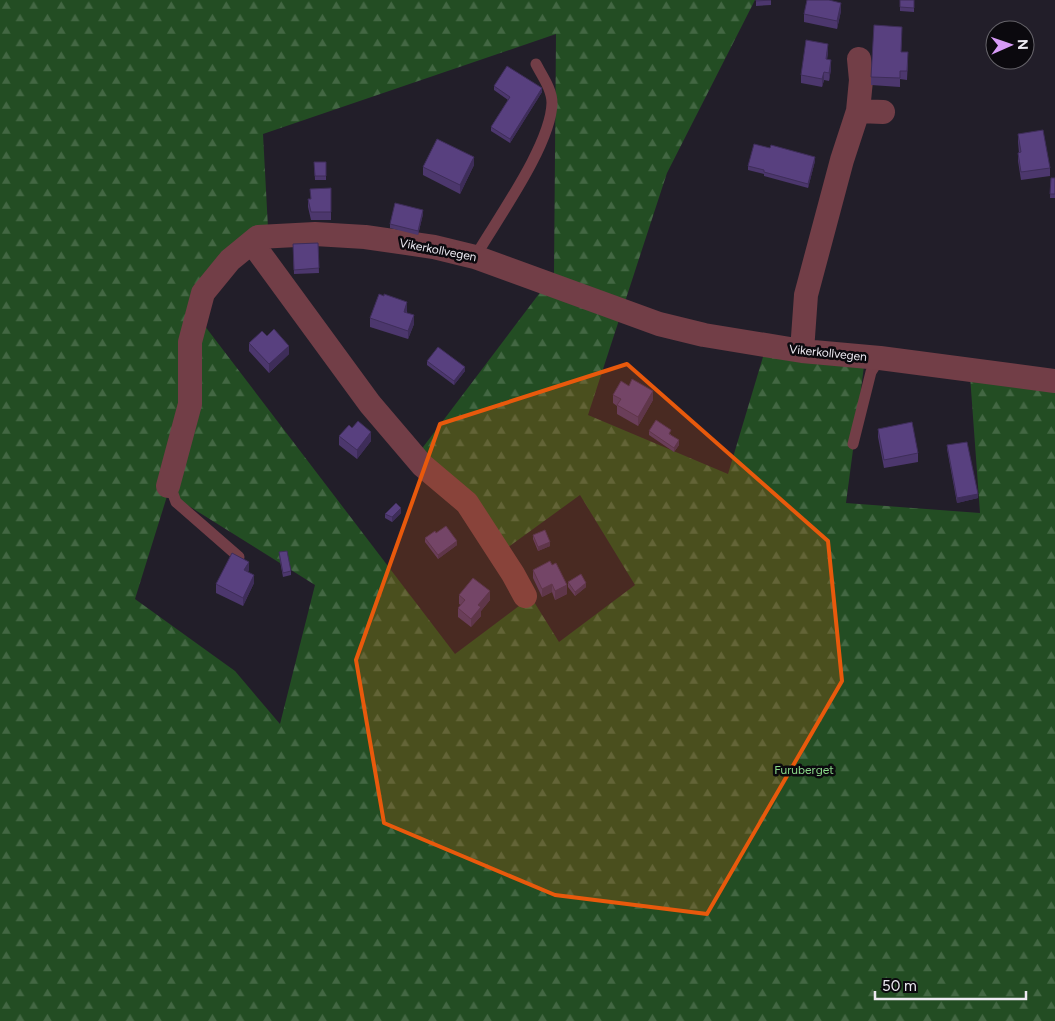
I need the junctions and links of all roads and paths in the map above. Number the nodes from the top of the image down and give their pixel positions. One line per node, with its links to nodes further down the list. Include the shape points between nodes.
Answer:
1 (859, 60): 3 (street)
2 (536, 64): 6 (lane, via 548,86 552,102 548,123 538,152)
3 (858, 111): 4 (street); 7 (street, via 806,295)
4 (883, 112)
5 (258, 237): 6 (street, Vikerkollvegen, via 315,234 365,237 434,247); 11 (street, via 230,260 202,293 190,342 190,404); 13 (street, via 258,251 370,404 422,465 467,503)
6 (475, 257): 7 (street, Vikerkollvegen, via 659,324)
7 (802, 351): 8 (street, Vikerkollvegen)
8 (880, 358): 9 (street, Vikerkollvegen); 10 (lane, via 871,372)
9 (1055, 382)
10 (853, 444)
11 (168, 484): 12 (lane, via 176,502)
12 (239, 558)
13 (525, 596)

